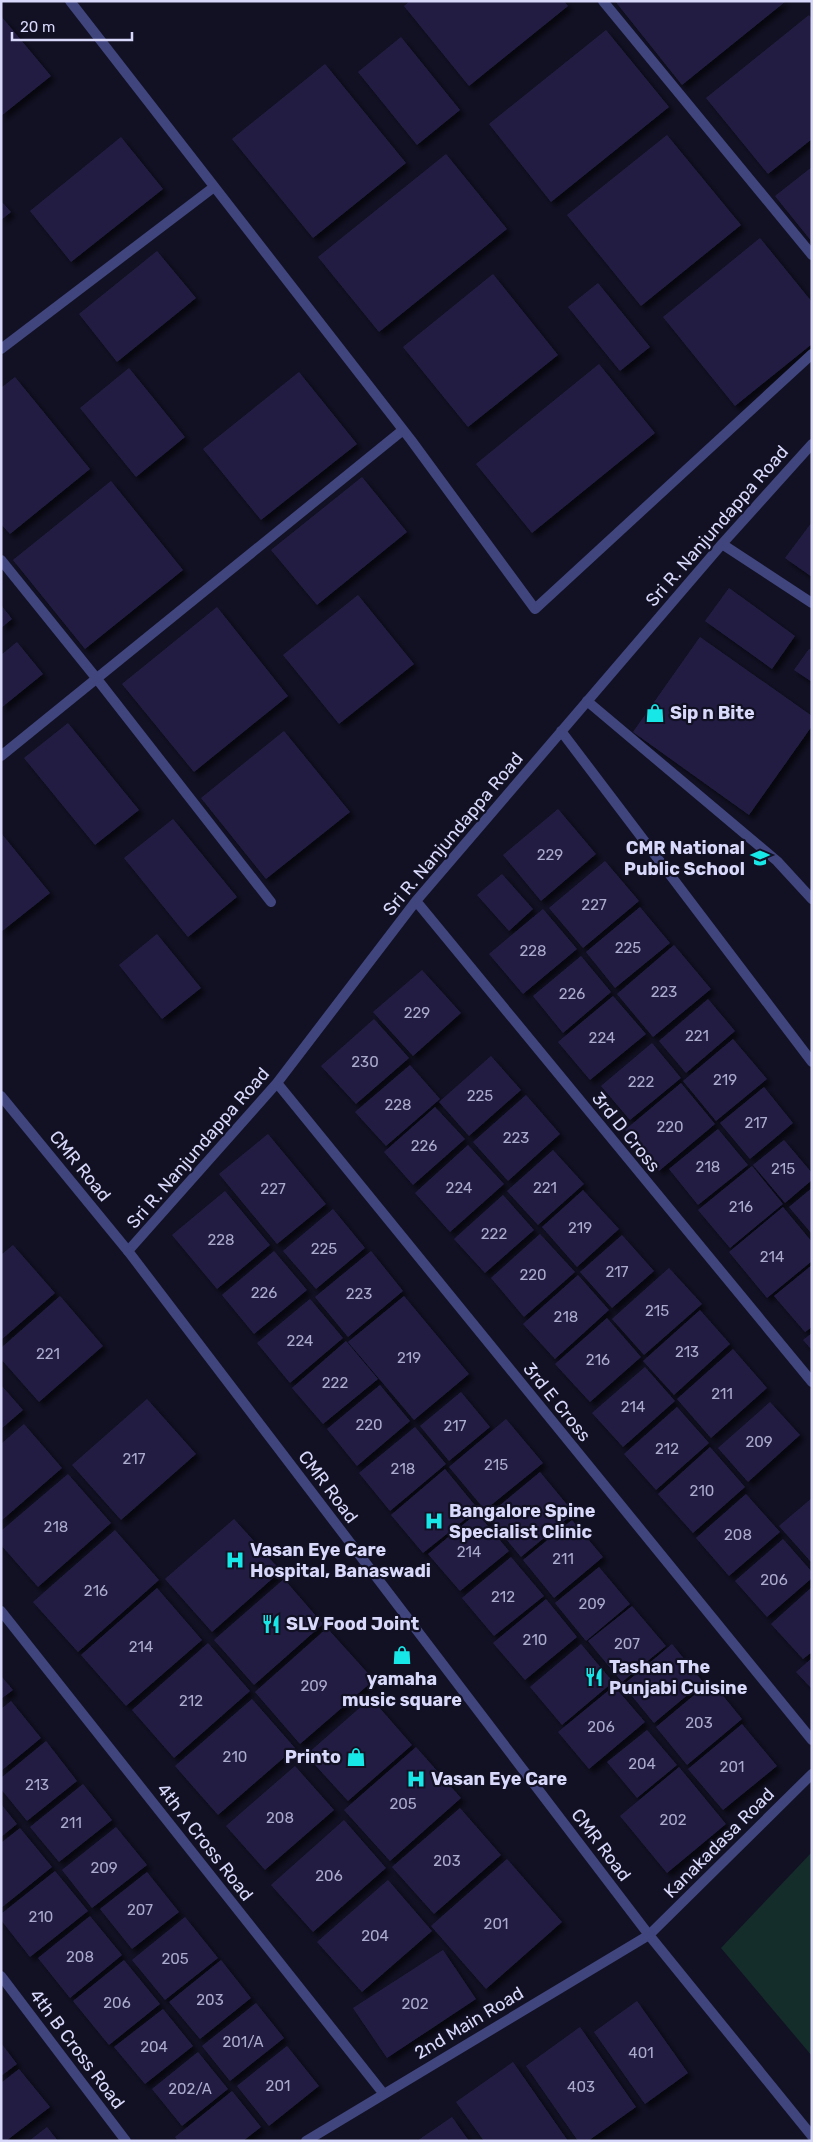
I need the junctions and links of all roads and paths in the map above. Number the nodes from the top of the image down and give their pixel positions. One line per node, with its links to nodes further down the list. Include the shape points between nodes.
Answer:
1 (70, 1): 3 (street)
2 (603, 1): 4 (street)
3 (214, 187): 5 (street); 7 (street)
4 (812, 254)
5 (1, 349)
6 (812, 354): 7 (street, via 535,609)
7 (403, 430): 12 (street)
8 (812, 444): 9 (street, Sri R. Nanjundappa Road)
9 (722, 544): 11 (street); 13 (street, Sri R. Nanjundappa Road)
10 (1, 560): 12 (street)
11 (812, 603)
12 (97, 680): 15 (street); 18 (street)
13 (587, 701): 14 (street, Sri R. Nanjundappa Road); 16 (street, via 777,860)
14 (561, 731): 17 (street, Sri R. Nanjundappa Road); 19 (street)
15 (1, 756)
16 (812, 900)
17 (416, 901): 20 (street, Sri R. Nanjundappa Road); 23 (street, 3rd D Cross)
18 (271, 902)
19 (812, 1062)
20 (278, 1084): 22 (street, Sri R. Nanjundappa Road); 25 (street, 3rd E Cross)
21 (1, 1096): 22 (street, CMR Road)
22 (128, 1251): 27 (street, CMR Road)
23 (812, 1382)
24 (1, 1611): 29 (street, 4th A Cross Road)
25 (812, 1740)
26 (812, 1774): 27 (street, Kanakadasa Road)
27 (649, 1935): 29 (street, 2nd Main Road); 30 (street, CMR Road)
28 (1, 1976): 31 (street, 4th B Cross Road)
29 (383, 2093): 32 (street, 2nd Main Road)
30 (812, 2136)
31 (126, 2141)
32 (306, 2141)

